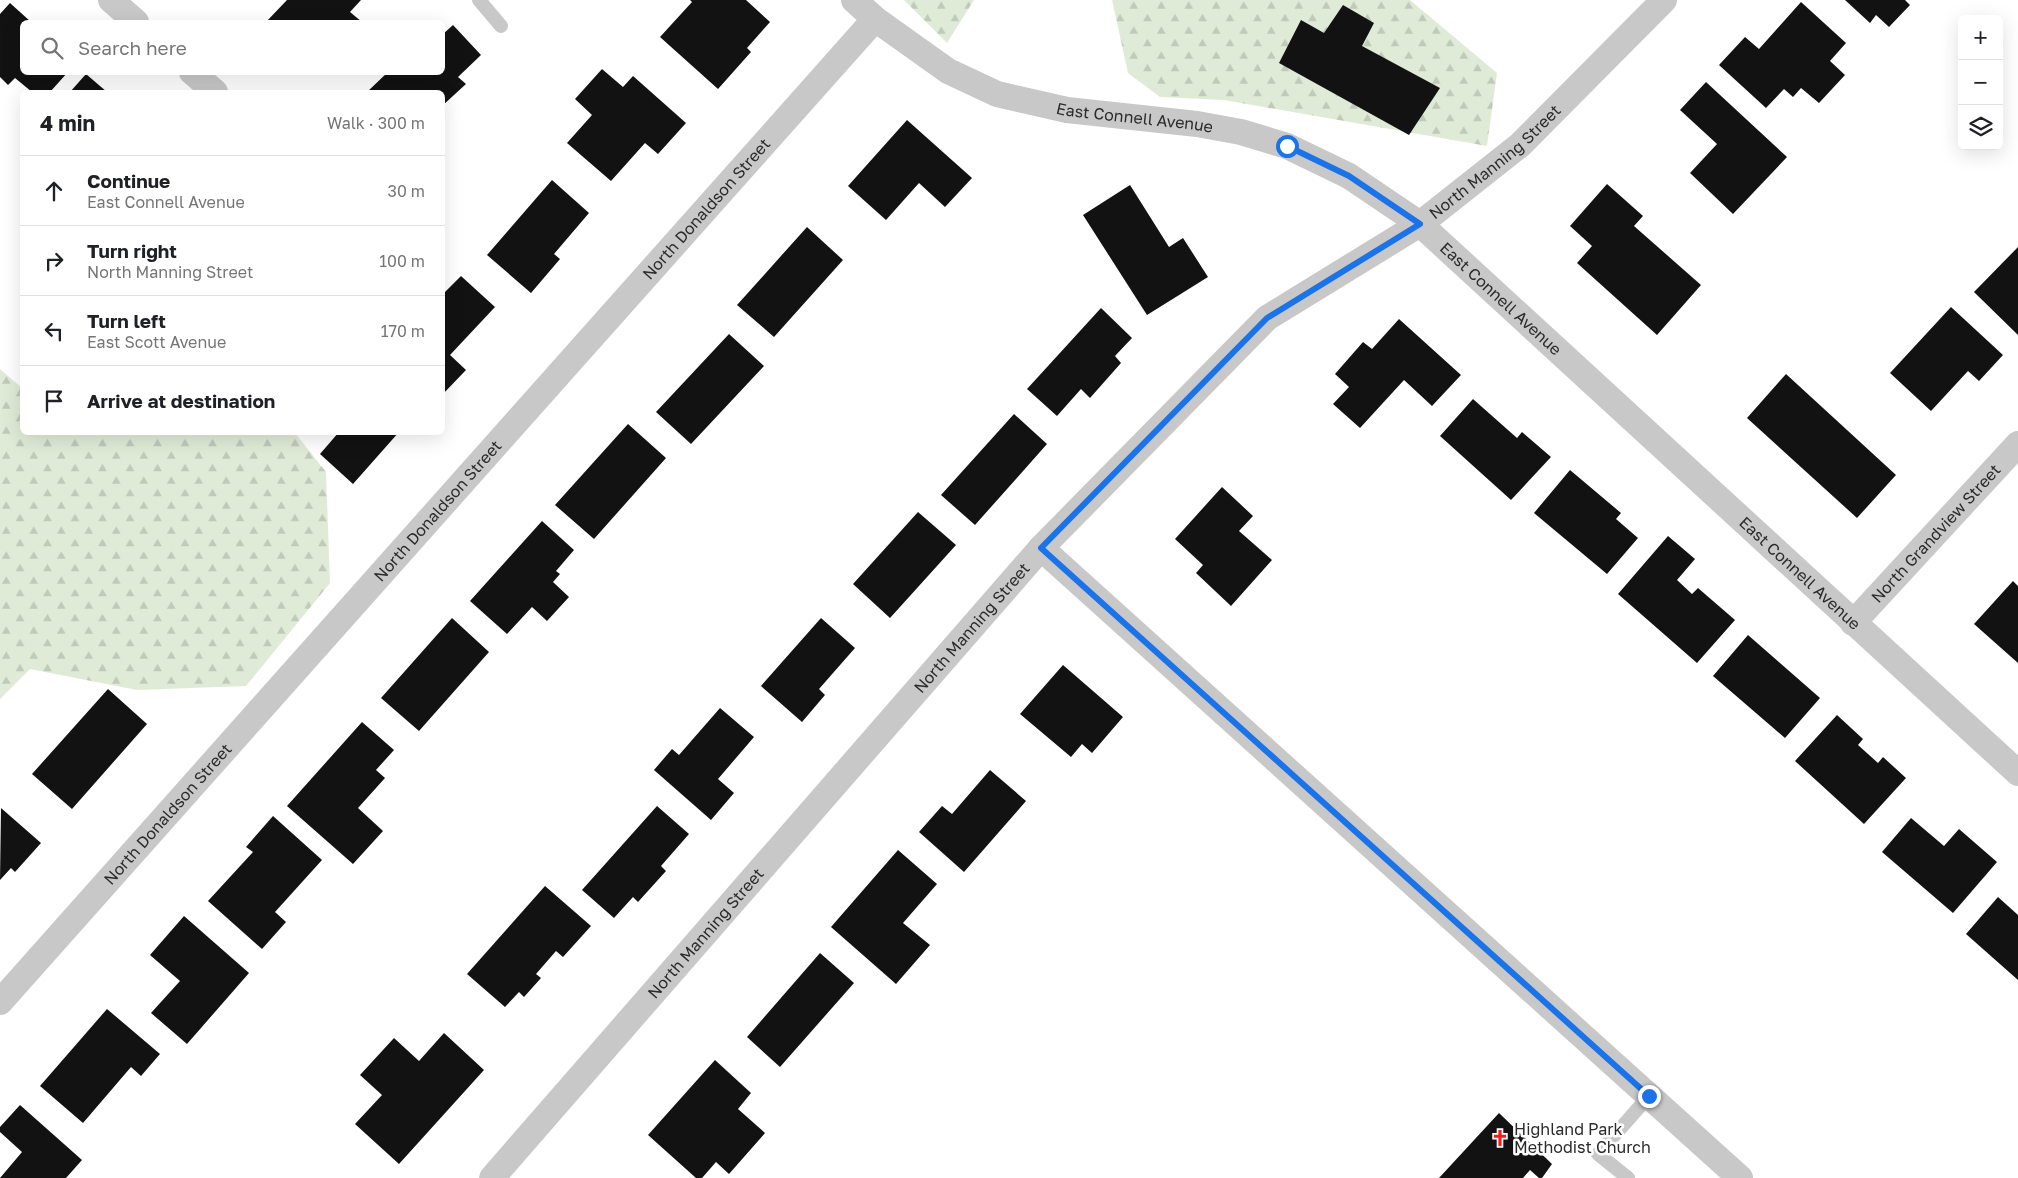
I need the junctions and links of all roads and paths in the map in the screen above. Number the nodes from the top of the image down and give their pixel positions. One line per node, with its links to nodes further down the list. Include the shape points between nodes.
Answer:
1 (111, 0): 6 (street)
2 (479, 0): 7 (lane)
3 (854, 0): 5 (street, East Connell Avenue)
4 (1664, 0): 10 (street, North Manning Street, via 1520,145)
5 (875, 19): 10 (street, East Connell Avenue, via 948,71 997,94 1066,110 1197,124 1278,143 1349,176); 15 (street, North Donaldson Street)
6 (134, 20)
7 (501, 26)
8 (195, 75): 9 (street)
9 (213, 90)
10 (1420, 224): 12 (street, North Manning Street, via 1267,318); 13 (street, East Connell Avenue)
11 (2018, 444): 13 (street, North Grandview Street)
12 (1041, 548): 16 (street); 17 (street, North Manning Street)
13 (1853, 623): 14 (street, East Connell Avenue)
14 (2018, 773)
15 (0, 1002)
16 (1649, 1096): 18 (lane, via 1598,1154); 19 (street)
17 (492, 1178)
18 (1628, 1178)
19 (1740, 1178)

